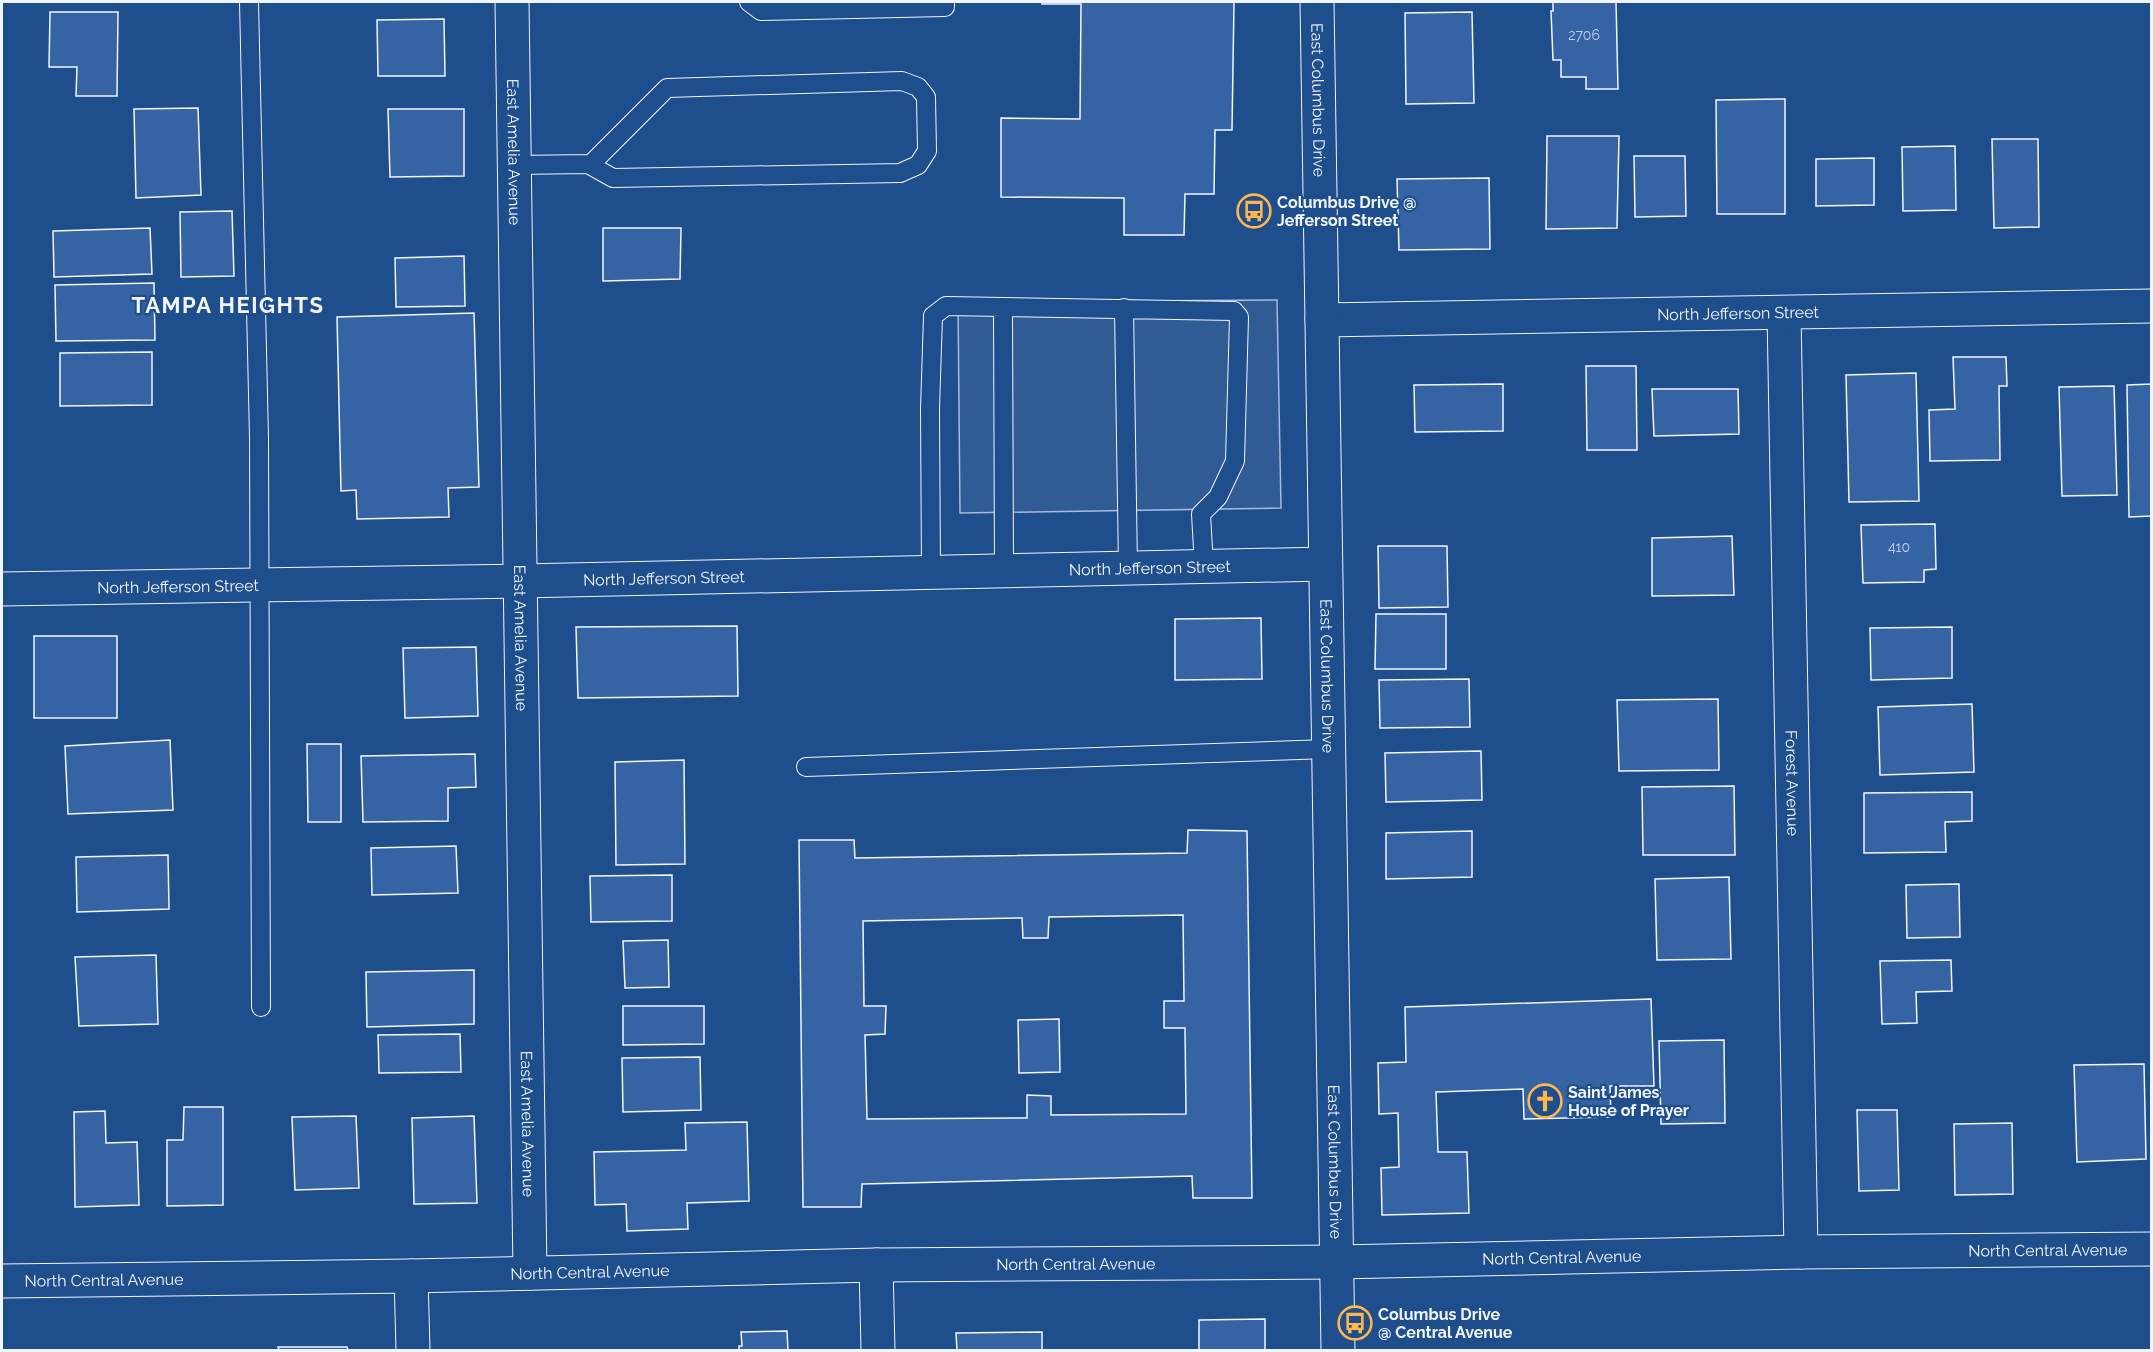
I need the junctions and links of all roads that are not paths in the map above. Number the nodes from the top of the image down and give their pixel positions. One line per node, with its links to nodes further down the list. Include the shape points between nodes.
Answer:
1 (249, 2): 19 (lane)
2 (512, 2): 7 (street, East Amelia Avenue)
3 (749, 2): 4 (lane, via 761,11 945,7)
4 (945, 2)
5 (1317, 2): 12 (street, East Columbus Drive)
6 (591, 164): 6 (lane, via 613,178 900,173 918,165 927,151 926,98 918,87 902,81 667,88); 7 (lane)
7 (515, 165): 18 (street, East Amelia Avenue)
8 (2151, 306): 11 (street, North Jefferson Street)
9 (1003, 307): 10 (lane); 16 (lane); 17 (lane, via 946,306 933,316)
10 (1124, 308): 14 (lane, via 1234,311 1239,317 1235,461 1218,498 1201,514); 15 (lane)
11 (1784, 313): 12 (street, North Jefferson Street); 25 (street, Forest Avenue)
12 (1322, 320): 13 (street, East Columbus Drive)
13 (1325, 564): 14 (street, North Jefferson Street); 21 (street, East Columbus Drive)
14 (1204, 566): 15 (street, North Jefferson Street)
15 (1128, 568): 16 (street, North Jefferson Street)
16 (1004, 570): 17 (street, North Jefferson Street)
17 (931, 572): 18 (street, North Jefferson Street)
18 (521, 581): 19 (street, North Jefferson Street); 28 (street, East Amelia Avenue)
19 (259, 585): 20 (street, North Jefferson Street); 23 (lane)
20 (2, 589)
21 (1328, 749): 22 (lane); 26 (street, East Columbus Drive)
22 (806, 767)
23 (261, 1007)
24 (2151, 1249): 25 (street, North Central Avenue)
25 (1802, 1252): 26 (street, North Central Avenue)
26 (1337, 1262): 27 (street, North Central Avenue); 33 (street, East Columbus Drive)
27 (876, 1265): 28 (street, North Central Avenue); 32 (street)
28 (530, 1273): 29 (street, North Central Avenue)
29 (411, 1276): 30 (street, North Central Avenue); 31 (street)
30 (2, 1281)
31 (413, 1350)
32 (878, 1350)
33 (1338, 1350)

